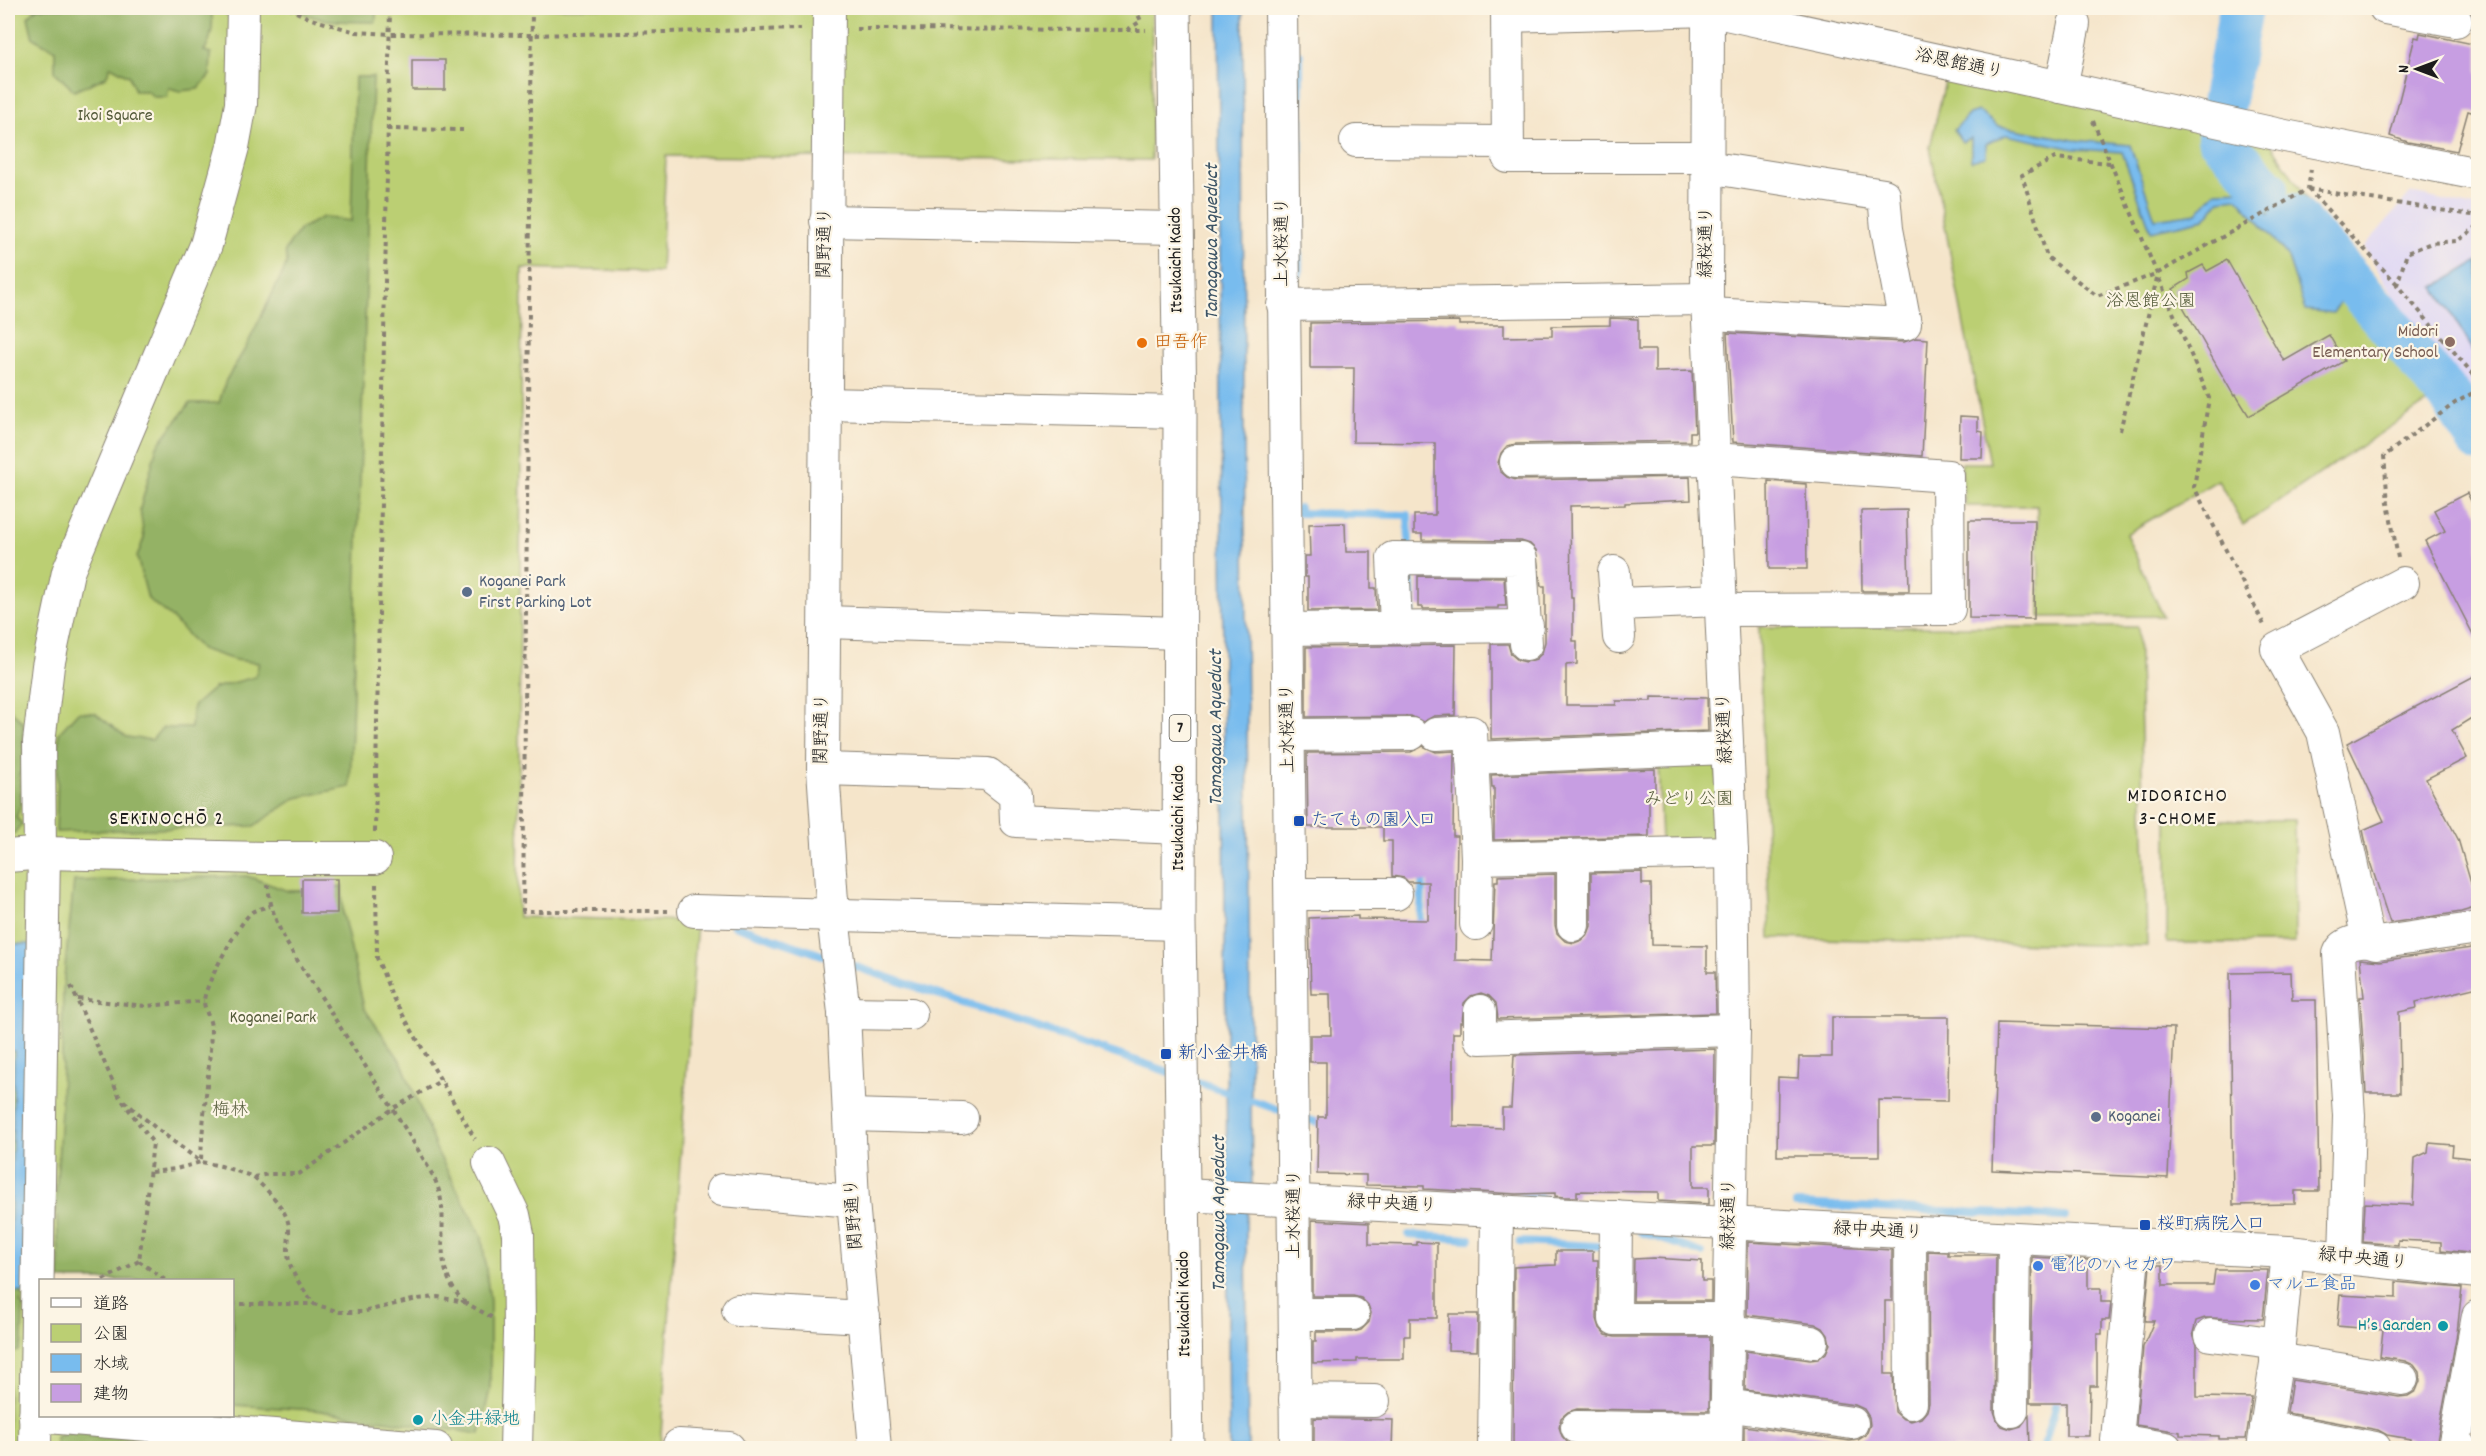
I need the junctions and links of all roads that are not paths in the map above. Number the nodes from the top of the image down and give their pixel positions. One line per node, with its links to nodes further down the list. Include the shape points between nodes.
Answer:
1 (243, 8): 38 (street, via 241,104 206,245 68,572 48,666 39,742)
2 (829, 8): 15 (street, 関野通り)
3 (1174, 8): 16 (main road, Itsukaichi Kaido / 7)
4 (1281, 8): 17 (street, 上水桜通り)
5 (2385, 8): 8 (street)
6 (1708, 9): 7 (street, 浴恩館通り); 10 (street, 浴恩館通り); 13 (street, 緑桜通り)
7 (1508, 12): 12 (street)
8 (2456, 21)
9 (2074, 24): 10 (street)
10 (2072, 89): 14 (street, 浴恩館通り)
11 (1356, 141): 12 (street)
12 (1506, 142): 13 (street, via 1508,156)
13 (1707, 162): 18 (street, 緑桜通り); 18 (street, via 1884,195 1905,324)
14 (2478, 174)
15 (826, 221): 16 (street); 19 (street, 関野通り)
16 (1176, 228): 20 (main road, Itsukaichi Kaido / 7)
17 (1294, 304): 18 (street); 29 (street, 上水桜通り)
18 (1708, 307): 21 (street, 緑桜通り)
19 (824, 404): 20 (street); 27 (street, 関野通り)
20 (1179, 412): 30 (main road, Itsukaichi Kaido / 7)
21 (1714, 459): 22 (street); 26 (street, 緑桜通り); 26 (street, via 1948,476 1949,609)
22 (1516, 462)
23 (1614, 572): 25 (street)
24 (2403, 583): 51 (street, via 2277,649 2323,732)
25 (1617, 604): 26 (street); 31 (street)
26 (1722, 605): 33 (street, 緑桜通り)
27 (825, 622): 30 (street); 35 (street, 関野通り)
28 (1396, 626): 28 (street, via 1526,635 1521,559 1393,558); 29 (street)
29 (1287, 629): 32 (street, 上水桜通り)
30 (1180, 633): 36 (main road, Itsukaichi Kaido / 7)
31 (1619, 637)
32 (1289, 735): 34 (street, via 1471,732); 43 (street, 上水桜通り)
33 (1727, 748): 34 (street); 37 (street, 緑桜通り)
34 (1472, 758): 42 (street)
35 (823, 769): 36 (street, via 988,774 1016,795 1016,821); 46 (street, 関野通り)
36 (1179, 828): 47 (main road, Itsukaichi Kaido / 7)
37 (1732, 852): 40 (street); 55 (street, 緑桜通り)
38 (42, 853): 39 (street); 41 (street); 86 (street)
39 (8, 856)
40 (1573, 857): 42 (street); 49 (street)
41 (375, 858)
42 (1477, 858): 48 (street)
43 (1292, 894): 44 (street); 61 (street, 上水桜通り)
44 (1396, 894)
45 (694, 911): 46 (street)
46 (833, 916): 47 (street); 53 (street, 関野通り)
47 (1179, 924): 60 (main road, Itsukaichi Kaido / 7)
48 (1476, 924)
49 (1573, 925)
50 (2478, 928): 51 (street, via 2377,943)
51 (2368, 940): 70 (street, via 2345,945 2339,954 2349,1116)
52 (1480, 1011): 55 (street, via 1480,1038)
53 (844, 1012): 54 (street); 56 (street, 関野通り)
54 (910, 1014)
55 (1734, 1030): 65 (street, 緑桜通り)
56 (849, 1115): 57 (street); 62 (street, 関野通り)
57 (962, 1118)
58 (489, 1163): 98 (street, via 518,1234)
59 (722, 1190): 62 (street)
60 (1191, 1195): 61 (street); 101 (main road, Itsukaichi Kaido / 7)
61 (1285, 1199): 63 (street, 緑中央通り); 73 (street, 上水桜通り)
62 (853, 1201): 76 (street, 関野通り)
63 (1497, 1211): 64 (street, 緑中央通り); 95 (street)
64 (1616, 1217): 65 (street, 緑中央通り); 77 (street, via 1615,1320)
65 (1730, 1224): 66 (street, 緑中央通り); 77 (street, 緑桜通り)
66 (1910, 1233): 67 (street, 緑中央通り); 84 (street)
67 (2014, 1239): 68 (street, 緑中央通り); 85 (street)
68 (2134, 1245): 69 (street, 緑中央通り); 93 (street)
69 (2288, 1252): 70 (street, 緑中央通り); 80 (street)
70 (2345, 1257): 71 (street, 緑中央通り)
71 (2478, 1272)
72 (738, 1310): 76 (street)
73 (1295, 1314): 74 (street); 82 (street, 上水桜通り)
74 (1353, 1314)
75 (2478, 1316): 105 (street, via 2454,1447)
76 (864, 1317): 100 (street, 関野通り)
77 (1729, 1325): 79 (street); 91 (street, 緑桜通り)
78 (2211, 1335): 80 (street)
79 (1812, 1342)
80 (2277, 1351): 81 (street); 92 (street)
81 (2402, 1379)
82 (1295, 1400): 83 (street); 102 (street, 上水桜通り)
83 (1374, 1401)
84 (1911, 1403)
85 (2012, 1411)
86 (35, 1416): 87 (street); 96 (street)
87 (39, 1416)
88 (47, 1417): 97 (street)
89 (1852, 1423): 91 (street)
90 (1577, 1426): 91 (street)
91 (1726, 1428)
92 (2265, 1438): 104 (street)
93 (2111, 1444): 103 (street)
94 (679, 1445): 99 (street)
95 (1494, 1447)
96 (35, 1449)
97 (436, 1449)
98 (516, 1449)
99 (729, 1449)
100 (875, 1449)
101 (1187, 1449)
102 (1296, 1449)
103 (2166, 1449)
104 (2375, 1449)
105 (2461, 1449)

